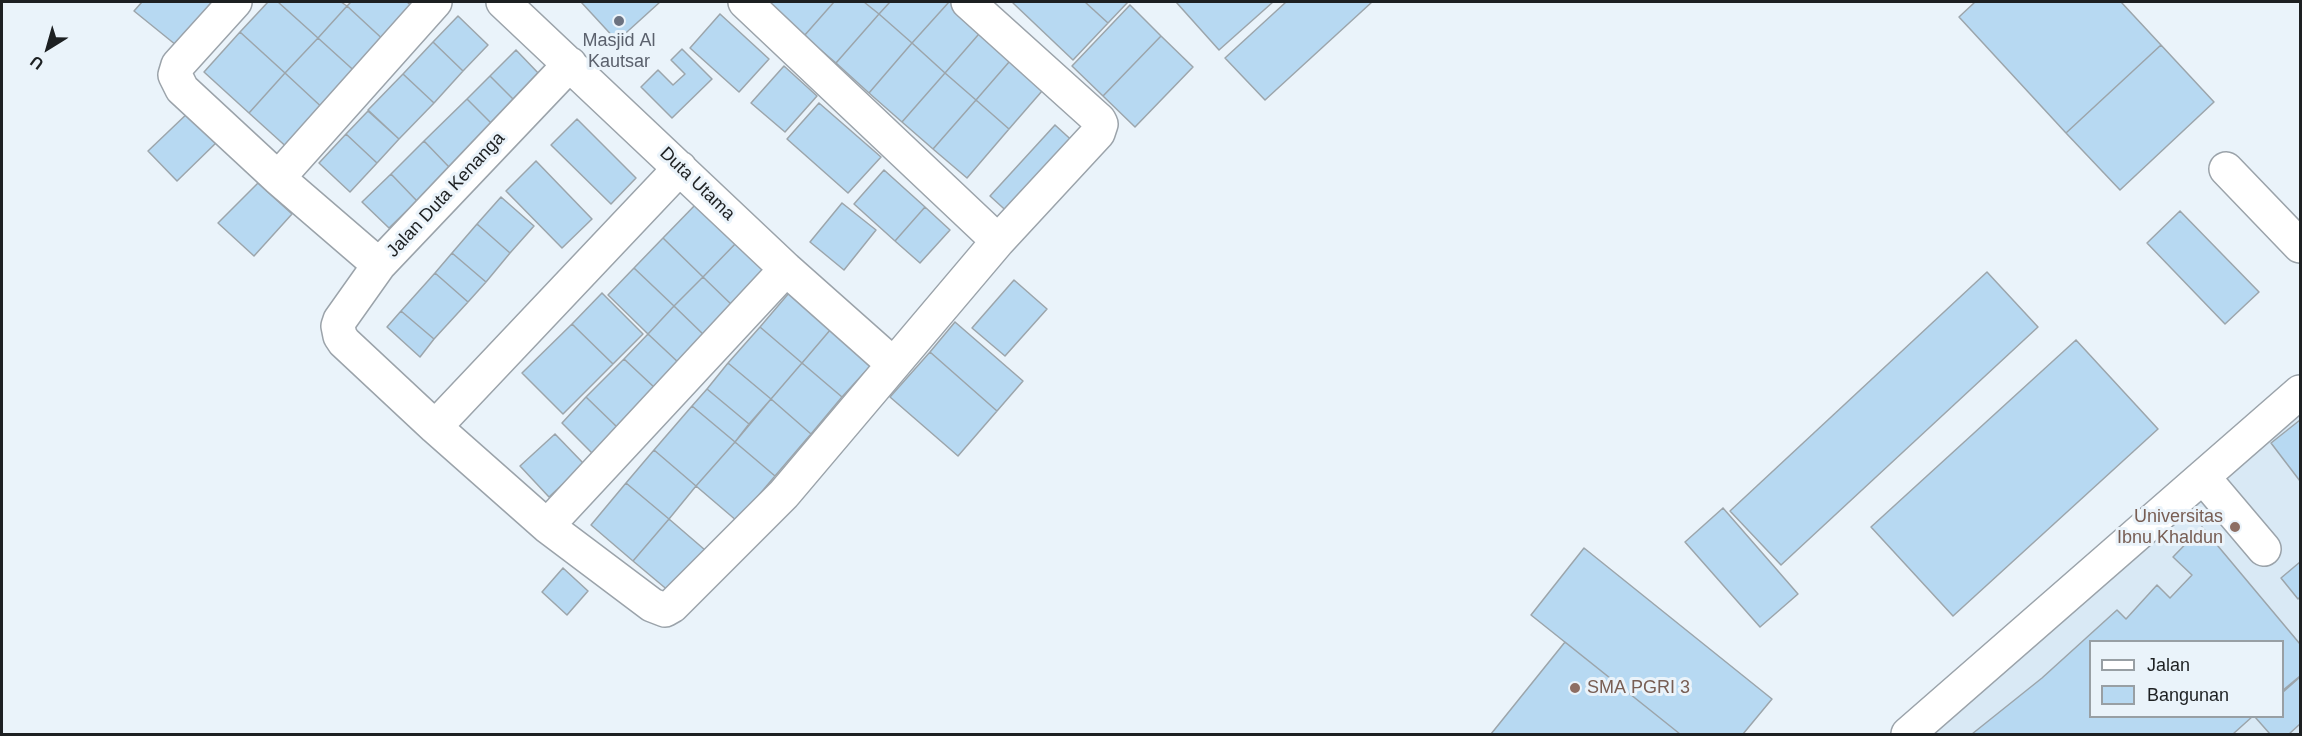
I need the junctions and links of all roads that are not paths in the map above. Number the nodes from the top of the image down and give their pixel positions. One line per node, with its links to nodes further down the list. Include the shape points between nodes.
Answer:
1 (235, 2): 9 (street, via 178,65 175,75 182,89)
2 (435, 2): 9 (street)
3 (503, 2): 6 (street, Duta Utama)
4 (745, 2): 10 (street)
5 (968, 2): 10 (street, via 1101,124 1098,133)
6 (570, 64): 7 (street, Duta Utama); 12 (street, Jalan Duta Kenanga)
7 (680, 168): 13 (street, Duta Utama); 16 (street)
8 (2226, 169): 11 (street)
9 (279, 177): 12 (street)
10 (998, 241): 14 (street)
11 (2301, 246)
12 (380, 265): 16 (street, Jalan Duta Kenanga, via 340,320 340,336)
13 (786, 269): 14 (street, Duta Utama); 18 (street)
14 (893, 364): 18 (street, via 784,494 664,610)
15 (2301, 392): 17 (street)
16 (435, 427): 18 (street)
17 (2203, 477): 19 (street); 20 (street)
18 (547, 526)
19 (2264, 549)
20 (1908, 735)

